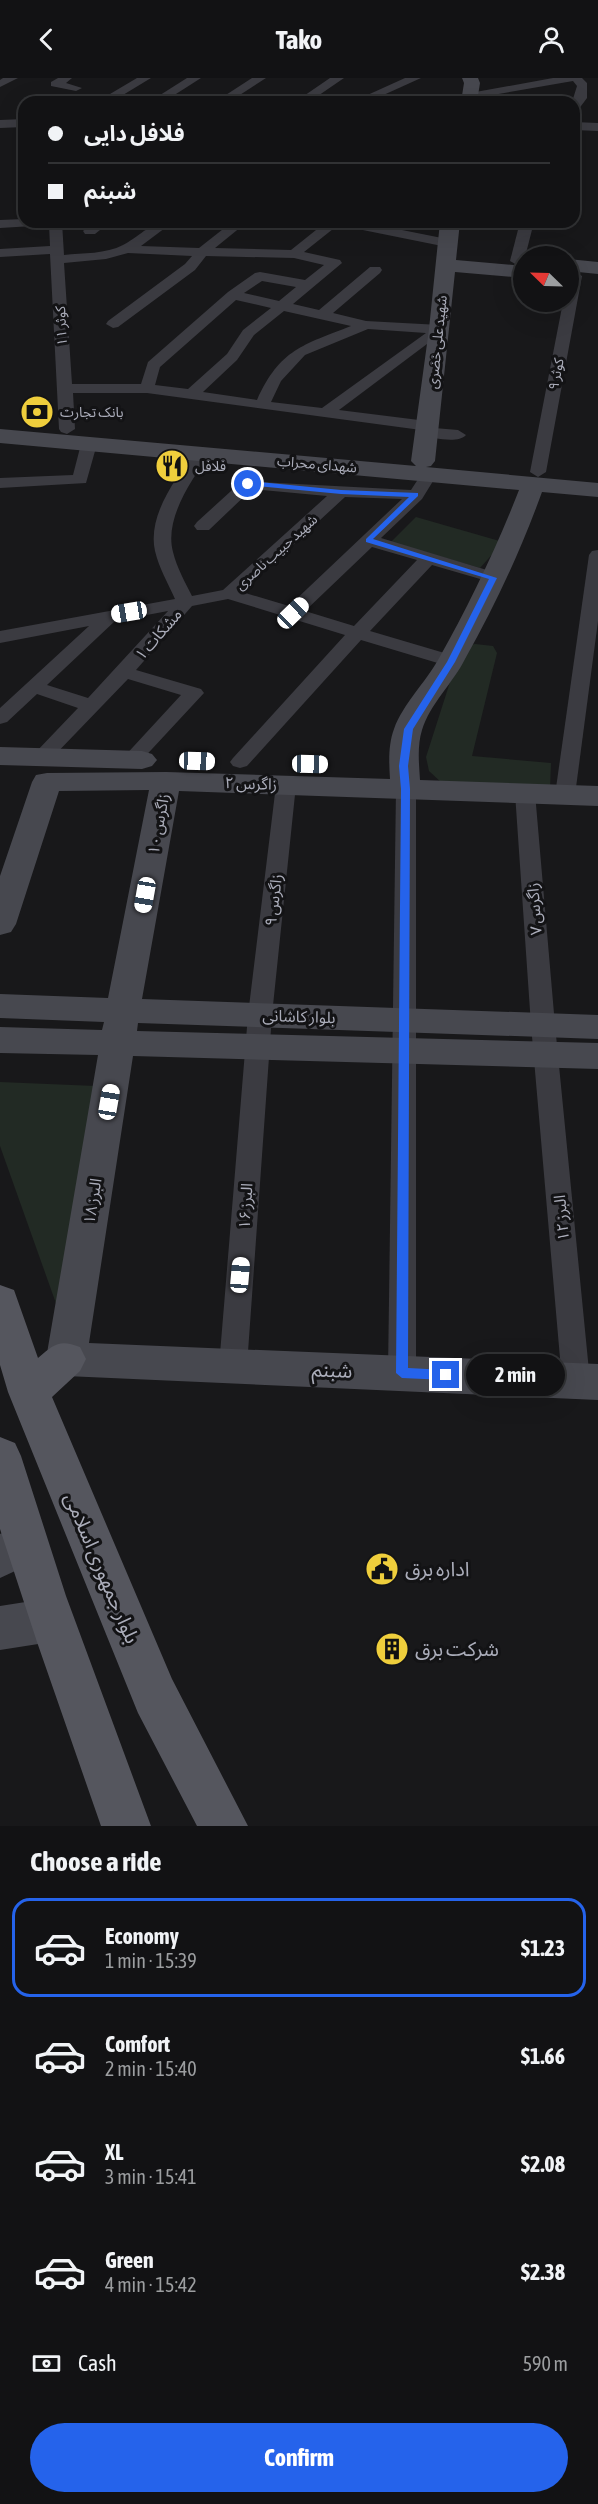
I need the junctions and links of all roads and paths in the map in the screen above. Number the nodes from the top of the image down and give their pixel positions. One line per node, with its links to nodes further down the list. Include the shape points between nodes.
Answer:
1 (12, 78): 13 (street)
2 (66, 78): 15 (street, via 55,84 80,85)
3 (145, 78): 17 (street)
4 (195, 78): 18 (street)
5 (260, 78): 19 (street)
6 (338, 78): 20 (street)
7 (384, 78): 12 (street)
8 (415, 78): 12 (street)
9 (470, 78): 22 (street)
10 (516, 78): 14 (street)
11 (574, 78): 14 (street); 24 (street, via 583,85)
12 (403, 81): 21 (street)
13 (0, 84)
14 (528, 86): 16 (street); 23 (street)
15 (64, 95)
16 (540, 95)
17 (114, 96)
18 (166, 96)
19 (231, 96)
20 (310, 96)
21 (371, 96)
22 (470, 96)
23 (483, 96)
24 (580, 99)
25 (18, 123): 26 (street)
26 (0, 124)
27 (580, 126): 28 (street)
28 (598, 127)
29 (18, 223): 30 (street)
30 (0, 224)
31 (55, 228): 45 (street, کوثر ۱۱)
32 (94, 228): 38 (street)
33 (157, 228): 41 (street)
34 (232, 228): 42 (street)
35 (326, 228): 44 (street)
36 (391, 228): 39 (street)
37 (526, 228): 40 (street)
38 (90, 231)
39 (447, 246): 46 (street); 59 (street, شهید علی خضری)
40 (524, 246)
41 (127, 249): 42 (street); 45 (street, via 106,255)
42 (202, 252): 44 (street); 57 (street, via 190,267)
43 (0, 253): 45 (street)
44 (294, 254): 52 (street, via 335,263)
45 (57, 255): 61 (street, کوثر ۱۱)
46 (513, 263)
47 (598, 268): 49 (street)
48 (375, 270): 56 (street)
49 (579, 271)
50 (579, 274): 51 (street)
51 (598, 278)
52 (307, 285): 53 (street, via 260,276); 54 (street)
53 (233, 295): 54 (street); 60 (street, via 153,365)
54 (282, 306): 56 (street); 62 (street, via 248,333 224,364)
55 (564, 312): 73 (street, کوثر ۹)
56 (322, 315): 58 (street)
57 (113, 324)
58 (366, 325): 59 (street); 63 (street, via 300,352 274,379)
59 (440, 329): 64 (street); 67 (street, شهید علی خضری)
60 (147, 388): 61 (street); 62 (street)
61 (64, 389): 66 (street, کوثر ۱۱)
62 (192, 394): 63 (street)
63 (262, 405): 64 (street)
64 (325, 413): 67 (street)
65 (0, 424): 66 (street, شهدای محراب)
66 (67, 429): 72 (street, شهدای محراب)
67 (427, 429): 68 (street); 72 (street, شهید علی خضری)
68 (458, 435)
69 (0, 436): 70 (street, شهدای محراب)
70 (89, 444): 71 (street, شهدای محراب); 75 (street, via 80,480)
71 (202, 453): 72 (street, شهدای محراب); 85 (street, مشکات ۱, via 177,490 166,522 163,548)
72 (426, 468): 73 (street, شهدای محراب); 78 (street)
73 (535, 478): 74 (street, شهدای محراب); 76 (street, شهدای محراب); 83 (street)
74 (598, 478)
75 (0, 483)
76 (598, 489)
77 (341, 492): 78 (street); 79 (street, شهید حبیب ناصری, via 248,484); 84 (street, شهید حبیب ناصری)
78 (416, 495): 80 (street)
79 (203, 526)
80 (368, 540): 82 (street); 86 (street)
81 (598, 555): 103 (street)
82 (428, 559): 83 (street); 88 (street)
83 (494, 578): 90 (street)
84 (229, 594): 85 (street); 86 (street)
85 (186, 602): 87 (street); 91 (street, مشکات ۱)
86 (293, 613): 88 (street)
87 (110, 616): 89 (street); 92 (street)
88 (358, 633): 90 (street); 97 (street)
89 (3, 639)
90 (451, 662): 99 (street, via 408,729)
91 (124, 672): 93 (street, مشکات ۱); 96 (street, via 194,693)
92 (33, 687): 93 (street); 94 (street)
93 (92, 706): 98 (street, مشکات ۱)
94 (0, 718)
95 (0, 756): 98 (street)
96 (132, 759): 97 (street); 98 (street)
97 (240, 762): 99 (street)
98 (44, 770): 100 (street, زاگرس ۲); 105 (street)
99 (404, 778): 101 (street, زاگرس ۲); 102 (street, زاگرس ۲); 110 (street)
100 (166, 780): 101 (street, زاگرس ۲); 107 (street, زاگرس ۱۰)
101 (286, 785): 109 (street, زاگرس ۹)
102 (525, 793): 103 (street, زاگرس ۲); 112 (street, زاگرس ۷)
103 (565, 795): 104 (street, زاگرس ۲)
104 (598, 796)
105 (0, 924)
106 (0, 1006): 107 (street, بلوار کاشانی)
107 (121, 1027): 109 (street, بلوار کاشانی); 111 (street, بلوار کاشانی); 115 (street, البرز ۱۸)
108 (598, 1027): 112 (street, بلوار کاشانی)
109 (258, 1031): 110 (street, بلوار کاشانی); 116 (street, البرز ۱۶)
110 (405, 1036): 112 (street, بلوار کاشانی); 117 (street)
111 (0, 1040)
112 (544, 1040): 113 (street, بلوار کاشانی); 118 (street, البرز ۱۲)
113 (598, 1056)
114 (0, 1302): 119 (main road, بلوار جمهوری اسلامی)
115 (66, 1359): 116 (street, شبنم); 119 (main road)
116 (233, 1366): 117 (street, شبنم)
117 (402, 1373): 118 (street, شبنم)
118 (587, 1381)
119 (29, 1392): 125 (main road, بلوار جمهوری اسلامی, via 155,1696)
120 (0, 1456): 121 (main road)
121 (12, 1551): 122 (main road)
122 (51, 1620): 123 (street); 124 (main road)
123 (0, 1628)
124 (126, 1826)
125 (223, 1826)

